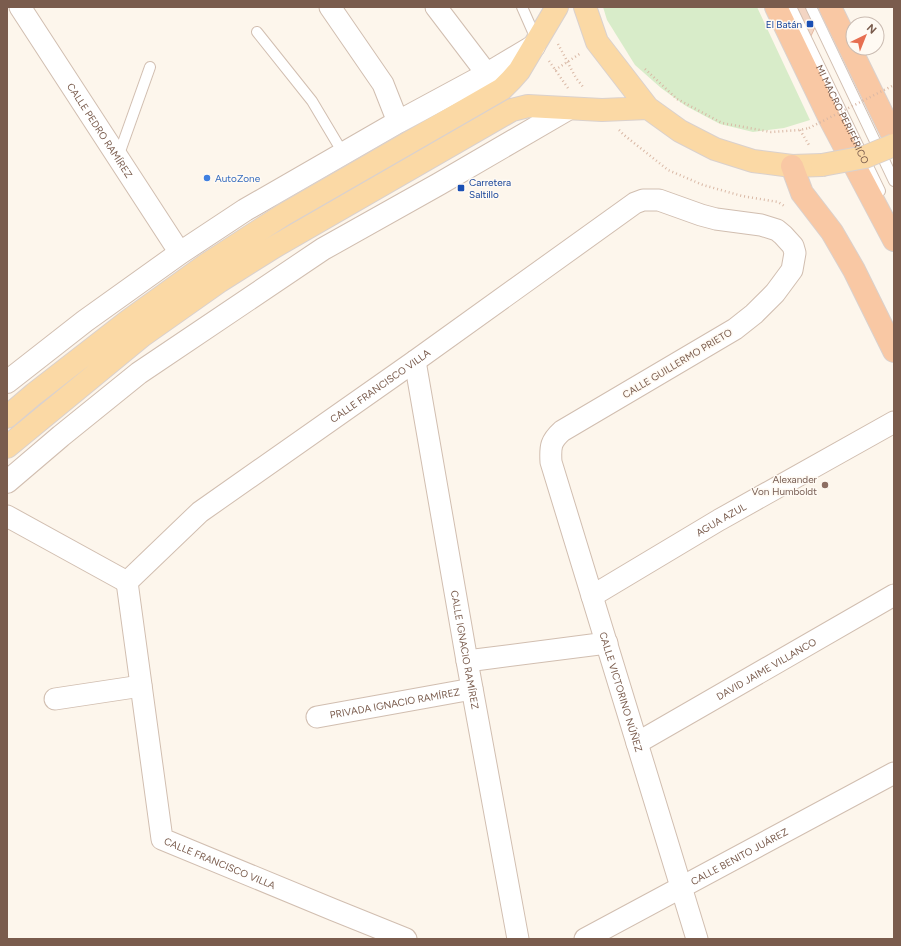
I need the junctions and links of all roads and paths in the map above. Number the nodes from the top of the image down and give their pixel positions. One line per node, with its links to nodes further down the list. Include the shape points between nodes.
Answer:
1 (20, 7): 23 (street, CALLE PEDRO RAMÍREZ)
2 (330, 7): 19 (street, via 383,84)
3 (436, 7): 15 (street)
4 (522, 7): 12 (lane)
5 (585, 7): 17 (main road, via 597,42)
6 (776, 7): 29 (highway)
7 (791, 7): 28 (lane, MI MACRO PERIFÉRICO)
8 (811, 7): 25 (lane, MI MACRO PERIFÉRICO)
9 (830, 7): 20 (highway)
10 (554, 12): 12 (main road); 18 (path, via 556,38 573,73)
11 (258, 32): 22 (lane, via 312,101)
12 (535, 43): 15 (street); 18 (path); 34 (main road, via 519,71 502,89 283,215 207,264 128,321)
13 (150, 67): 23 (lane)
14 (644, 68): 16 (path, bridge, via 677,99 722,124 771,132 810,128)
15 (487, 74): 19 (street)
16 (894, 85)
17 (648, 108): 18 (main road); 24 (main road, via 680,131 715,149 753,161)
18 (585, 109): 27 (path, via 624,135 668,170 703,185 742,196 778,202); 37 (main road, via 528,106 512,110 274,247 142,336); 38 (street, via 439,184 323,249 139,373)
19 (398, 122): 22 (street)
20 (894, 138)
21 (894, 146): 24 (main road, bridge, via 865,157 822,165)
22 (343, 153): 30 (street, via 245,210)
23 (118, 157): 30 (street, CALLE PEDRO RAMÍREZ)
24 (792, 166): 31 (highway, via 802,193 832,232)
25 (894, 181)
26 (643, 200): 32 (street, CALLE FRANCISCO VILLA, via 629,206); 36 (street, CALLE GUILLERMO PRIETO, via 659,200 701,215 777,230 793,246 795,253 792,270 774,293 735,329 562,431)
27 (790, 210)
28 (894, 220)
29 (894, 240)
30 (180, 253): 33 (street, via 85,321)
31 (894, 351)
32 (415, 361): 40 (street, CALLE FRANCISCO VILLA, via 200,512); 44 (street, CALLE IGNACIO RAMÍREZ)
33 (7, 382)
34 (7, 417)
35 (894, 422): 42 (street, AGUA AZUL, via 719,520)
36 (551, 444): 42 (street, CALLE VICTORINO NÚÑEZ, via 551,462)
37 (7, 447)
38 (7, 482)
39 (7, 516): 40 (street)
40 (127, 582): 45 (street, CALLE FRANCISCO VILLA)
41 (894, 595): 49 (street, DAVID JAIME VILLANCO)
42 (592, 596): 43 (street, CALLE VICTORINO NÚÑEZ)
43 (607, 643): 44 (street); 49 (street, CALLE VICTORINO NÚÑEZ)
44 (467, 661): 46 (street, CALLE IGNACIO RAMÍREZ)
45 (141, 686): 47 (street); 52 (street, CALLE FRANCISCO VILLA, via 162,839)
46 (472, 689): 48 (street, PRIVADA IGNACIO RAMÍREZ); 53 (street, CALLE IGNACIO RAMÍREZ)
47 (55, 700)
48 (317, 717)
49 (637, 743): 51 (street, CALLE VICTORINO NÚÑEZ)
50 (894, 773): 51 (street, CALLE BENITO JUÁREZ)
51 (680, 887): 54 (street, CALLE BENITO JUÁREZ); 55 (street, CALLE VICTORINO NÚÑEZ)
52 (406, 939)
53 (518, 939)
54 (585, 939)
55 (697, 939)

